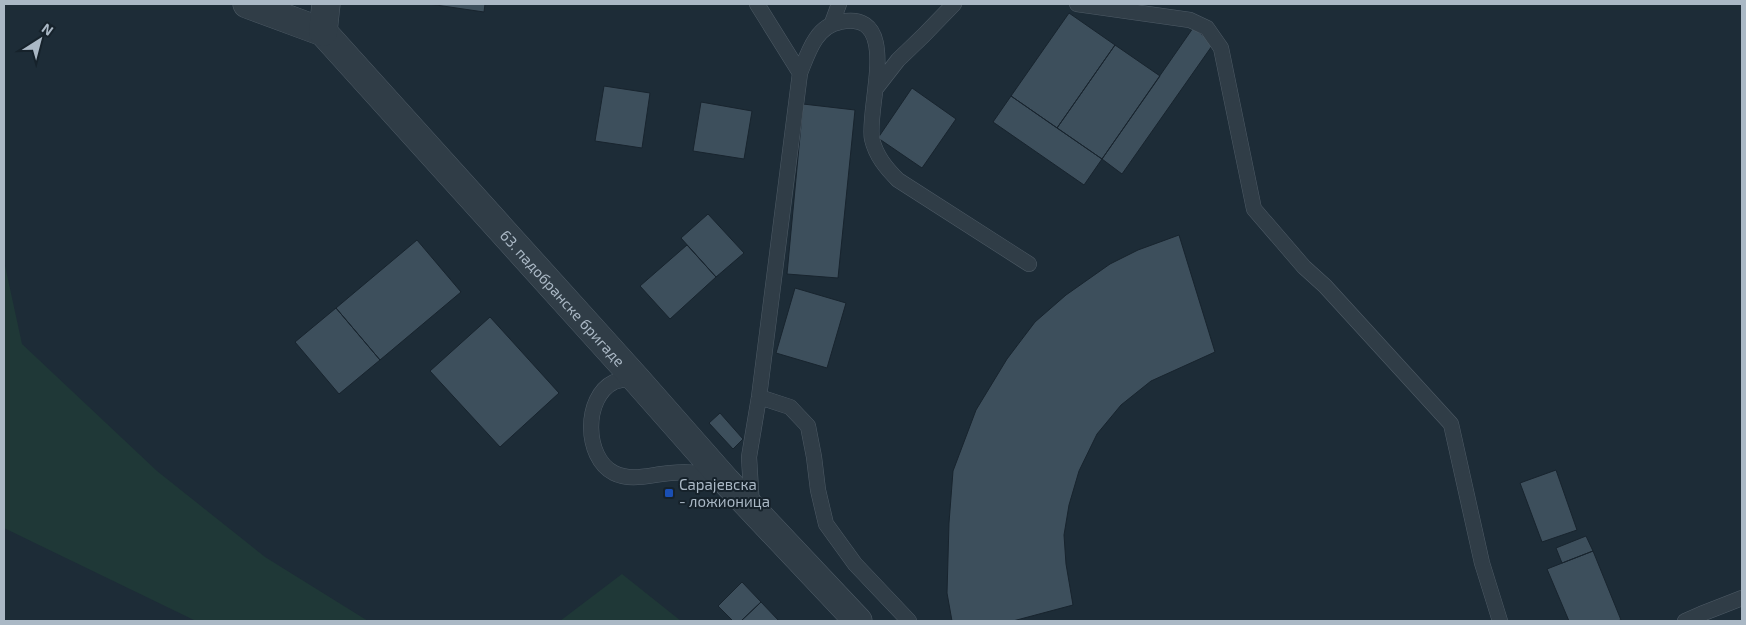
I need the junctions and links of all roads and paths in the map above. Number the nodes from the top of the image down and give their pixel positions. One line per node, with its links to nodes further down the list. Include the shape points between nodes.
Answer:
1 (247, 4): 8 (street, 63. падобранске бригаде)
2 (326, 4): 8 (street)
3 (758, 4): 9 (lane)
4 (840, 4): 7 (lane)
5 (954, 4): 10 (lane, via 898,60)
6 (1077, 4): 19 (lane, via 1190,20 1207,28 1221,48 1254,209 1304,268 1325,286 1451,424 1482,563)
7 (832, 23): 9 (lane, via 814,40); 10 (lane, via 851,20 867,26 876,41 878,71)
8 (323, 32): 12 (street, 63. падобранске бригаде)
9 (800, 73): 13 (lane)
10 (875, 89): 11 (lane, via 872,139 881,162 898,180)
11 (1029, 264)
12 (637, 380): 14 (street, 63. падобранске бригаде); 14 (lane, via 616,381 600,393 595,402 592,436 604,464 623,477 684,472)
13 (759, 397): 15 (lane, via 749,457); 18 (lane, via 790,407 808,426 826,524 855,564)
14 (726, 481): 15 (street, 63. падобранске бригаде)
15 (752, 509): 17 (street, 63. падобранске бригаде)
16 (1742, 598): 20 (lane)
17 (858, 621)
18 (909, 621)
19 (1500, 621)
20 (1685, 621)

